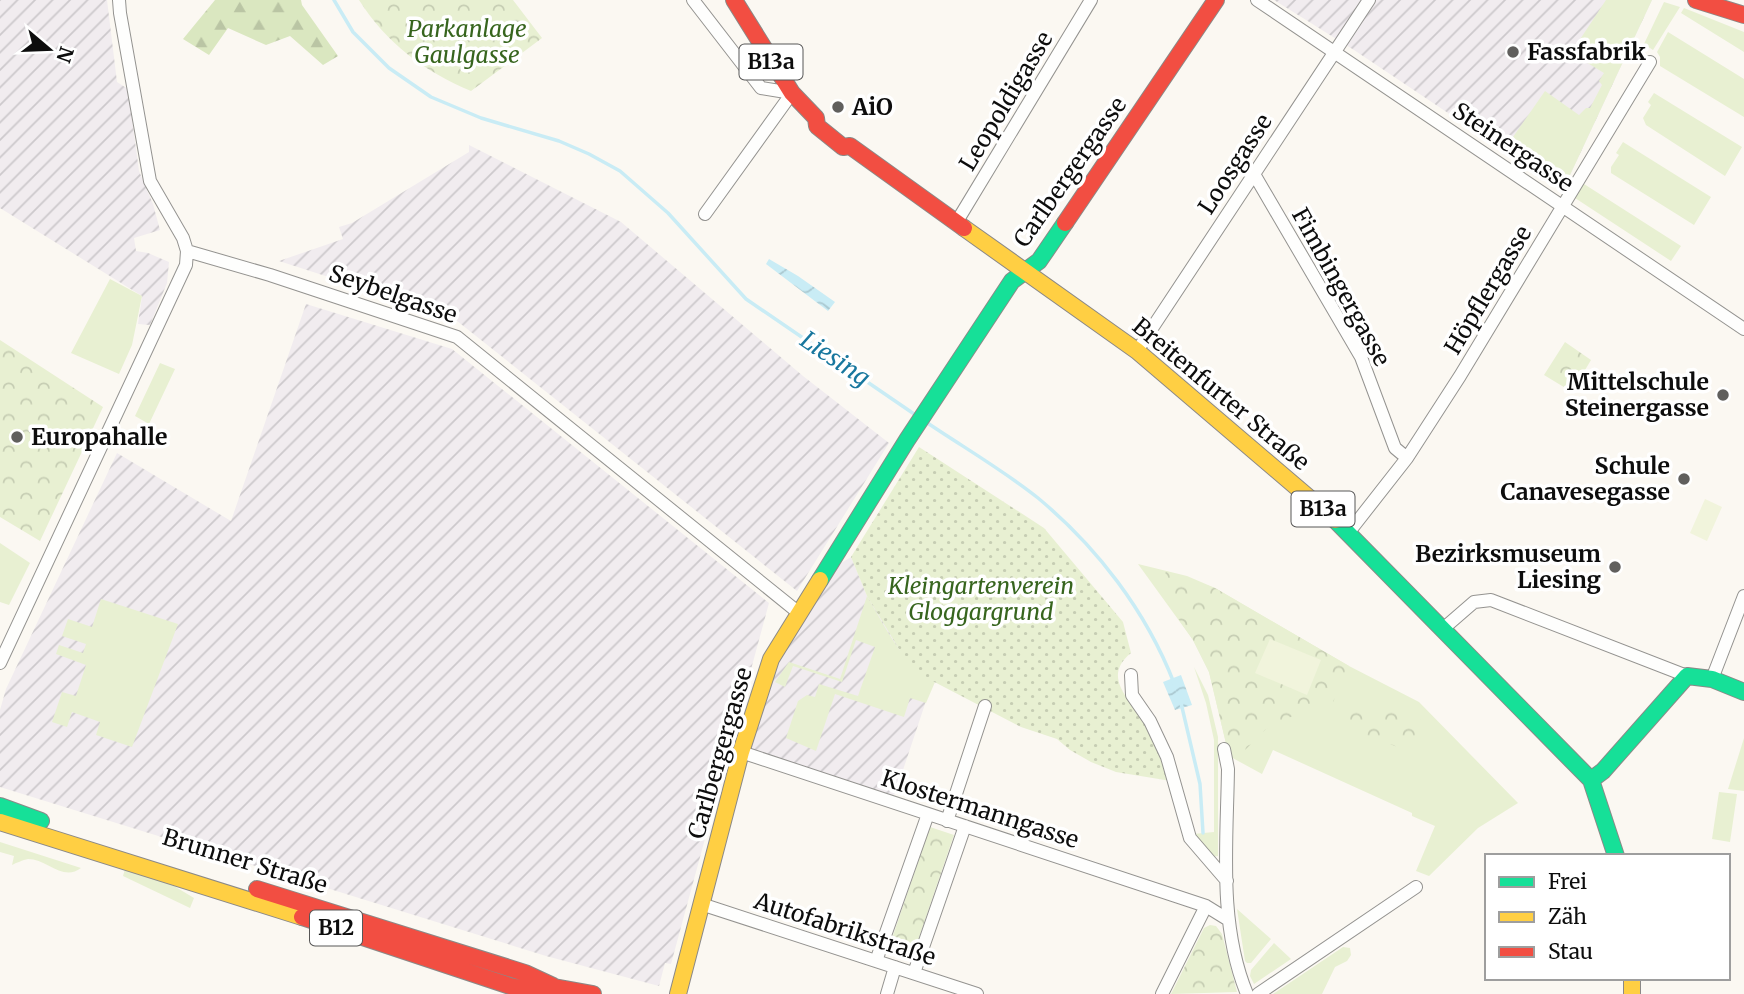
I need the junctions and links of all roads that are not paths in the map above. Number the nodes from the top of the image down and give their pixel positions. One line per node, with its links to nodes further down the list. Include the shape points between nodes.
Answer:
1 (119, 0): 17 (street, via 150,181)
2 (693, 0): 12 (street, via 761,88)
3 (734, 0): 12 (main road, Breitenfurter Straße / B13a)
4 (1091, 0): 16 (street, Leopoldigasse)
5 (1216, 0): 18 (main road, Carlbergergasse, via 1044,254)
6 (1257, 0): 10 (street, Steinergasse)
7 (1369, 0): 10 (street, Loosgasse)
8 (1696, 0): 9 (main road)
9 (1744, 15)
10 (1333, 53): 13 (street, Loosgasse); 14 (street, Steinergasse)
11 (1650, 62): 14 (street, Höpflergasse)
12 (792, 93): 15 (street); 16 (main road, Breitenfurter Straße / B13a, via 816,118 823,118 848,139 850,146)
13 (1254, 174): 20 (street, Loosgasse); 21 (street, Fimbingergasse, via 1361,357 1395,448)
14 (1563, 206): 19 (street, Steinergasse); 21 (street, Höpflergasse)
15 (705, 214)
16 (956, 223): 18 (main road, Breitenfurter Straße / B13a)
17 (187, 251): 24 (street, Seybelgasse, via 457,337); 26 (street, via 186,265)
18 (1025, 271): 20 (main road, Breitenfurter Straße / B13a); 24 (main road, Carlbergergasse, via 1012,281 910,435)
19 (1744, 329)
20 (1137, 351): 22 (main road, Breitenfurter Straße / B13a)
21 (1407, 458): 22 (street, Höpflergasse)
22 (1349, 532): 25 (main road, Breitenfurter Straße / B13a)
23 (1744, 596): 29 (street)
24 (799, 613): 33 (main road, Carlbergergasse, via 771,659)
25 (1444, 628): 28 (street, via 1474,602 1491,600); 34 (main road, Breitenfurter Straße / B13a)
26 (0, 663)
27 (1132, 674): 41 (street, via 1132,695 1167,757 1190,838)
28 (1687, 676): 29 (main road); 34 (main road)
29 (1712, 679): 30 (main road)
30 (1744, 692)
31 (985, 706): 37 (street)
32 (1224, 749): 41 (street, via 1228,769)
33 (741, 752): 36 (street, Klostermanngasse); 43 (main road, Carlbergergasse)
34 (1591, 780): 40 (main road, Breitenfurter Straße / B13a)
35 (0, 806): 49 (main road, Brunner Straße / B12, via 525,973)
36 (928, 814): 37 (street, Klostermanngasse); 46 (street)
37 (947, 821): 39 (street, Klostermanngasse)
38 (0, 822): 49 (main road, Brunner Straße / B12, via 510,986 530,990)
39 (965, 826): 44 (street, Klostermanngasse); 48 (street)
40 (1615, 854)
41 (1227, 881): 45 (street)
42 (1416, 887): 56 (street)
43 (701, 904): 46 (street, Autofabrikstraße); 51 (main road, Carlbergergasse)
44 (1206, 906): 45 (street, Klostermanngasse); 54 (street)
45 (1227, 919): 55 (street)
46 (876, 961): 47 (street, Autofabrikstraße)
47 (895, 967): 48 (street, Autofabrikstraße); 52 (street)
48 (914, 973): 53 (street, Autofabrikstraße)
49 (554, 987): 50 (main road, Brunner Straße / B12)
50 (593, 994)
51 (678, 994)
52 (887, 994)
53 (977, 994)
54 (1162, 994)
55 (1247, 994)
56 (1258, 994)

